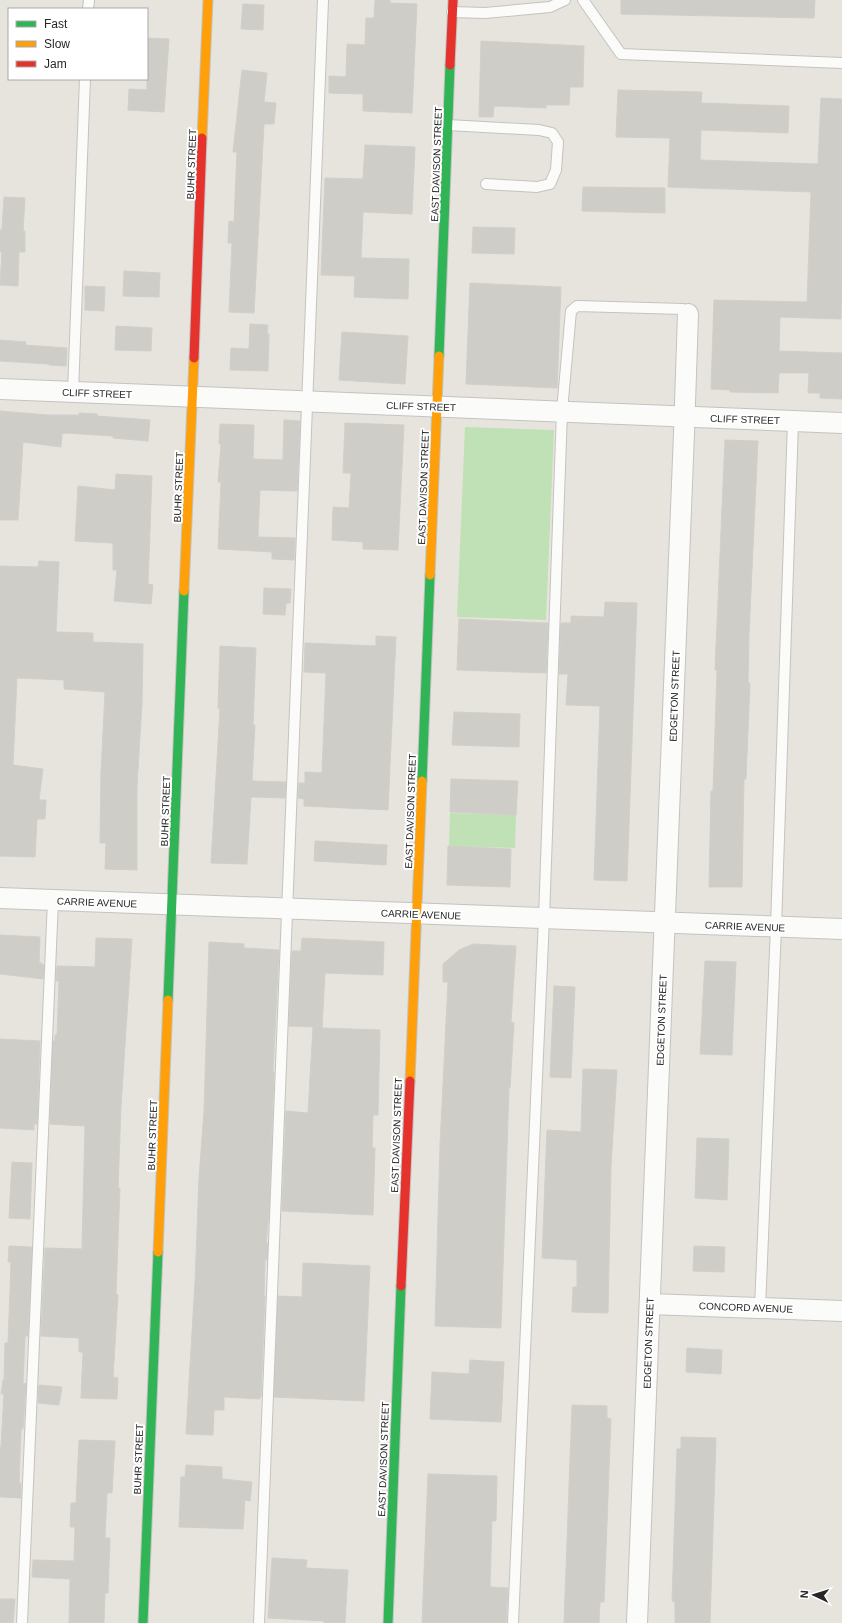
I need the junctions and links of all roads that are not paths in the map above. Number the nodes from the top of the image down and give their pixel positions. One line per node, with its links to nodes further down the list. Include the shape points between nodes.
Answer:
1 (208, 0): 14 (main road, BUHR STREET)
2 (324, 0): 15 (lane)
3 (453, 0): 6 (main road, EAST DAVISON STREET)
4 (565, 0): 6 (lane, via 550,7 485,13)
5 (583, 0): 7 (lane, via 621,54)
6 (452, 12): 9 (main road, EAST DAVISON STREET)
7 (842, 63)
8 (86, 80): 13 (lane)
9 (448, 125): 10 (lane, via 539,130 552,134 558,142 556,170 550,184 537,187); 16 (main road, EAST DAVISON STREET)
10 (486, 184)
11 (688, 314): 17 (lane, via 683,309 577,306 570,311); 18 (street, EDGETON STREET)
12 (0, 389): 13 (street, CLIFF STREET)
13 (73, 392): 14 (street, CLIFF STREET)
14 (192, 397): 15 (street, CLIFF STREET); 23 (main road, BUHR STREET)
15 (308, 401): 16 (street, CLIFF STREET); 24 (lane)
16 (437, 407): 17 (street, CLIFF STREET); 25 (main road, EAST DAVISON STREET)
17 (562, 411): 18 (street, CLIFF STREET); 26 (lane)
18 (685, 416): 19 (street, CLIFF STREET); 27 (street, EDGETON STREET)
19 (794, 421): 20 (street, CLIFF STREET); 28 (lane)
20 (842, 422)
21 (0, 898): 22 (street, CARRIE AVENUE)
22 (53, 900): 23 (street, CARRIE AVENUE); 33 (lane)
23 (172, 905): 24 (street, CARRIE AVENUE); 34 (main road, BUHR STREET)
24 (288, 909): 25 (street, CARRIE AVENUE); 35 (lane)
25 (416, 914): 26 (street, CARRIE AVENUE); 36 (main road, EAST DAVISON STREET)
26 (544, 918): 27 (street, CARRIE AVENUE); 37 (lane)
27 (665, 923): 28 (street, CARRIE AVENUE); 30 (street, EDGETON STREET)
28 (776, 927): 29 (street, CARRIE AVENUE); 31 (lane)
29 (842, 929)
30 (650, 1304): 31 (street, CONCORD AVENUE); 38 (street, EDGETON STREET)
31 (760, 1308): 32 (street, CONCORD AVENUE)
32 (842, 1311)
33 (22, 1623)
34 (143, 1623)
35 (259, 1623)
36 (388, 1623)
37 (513, 1623)
38 (637, 1623)

